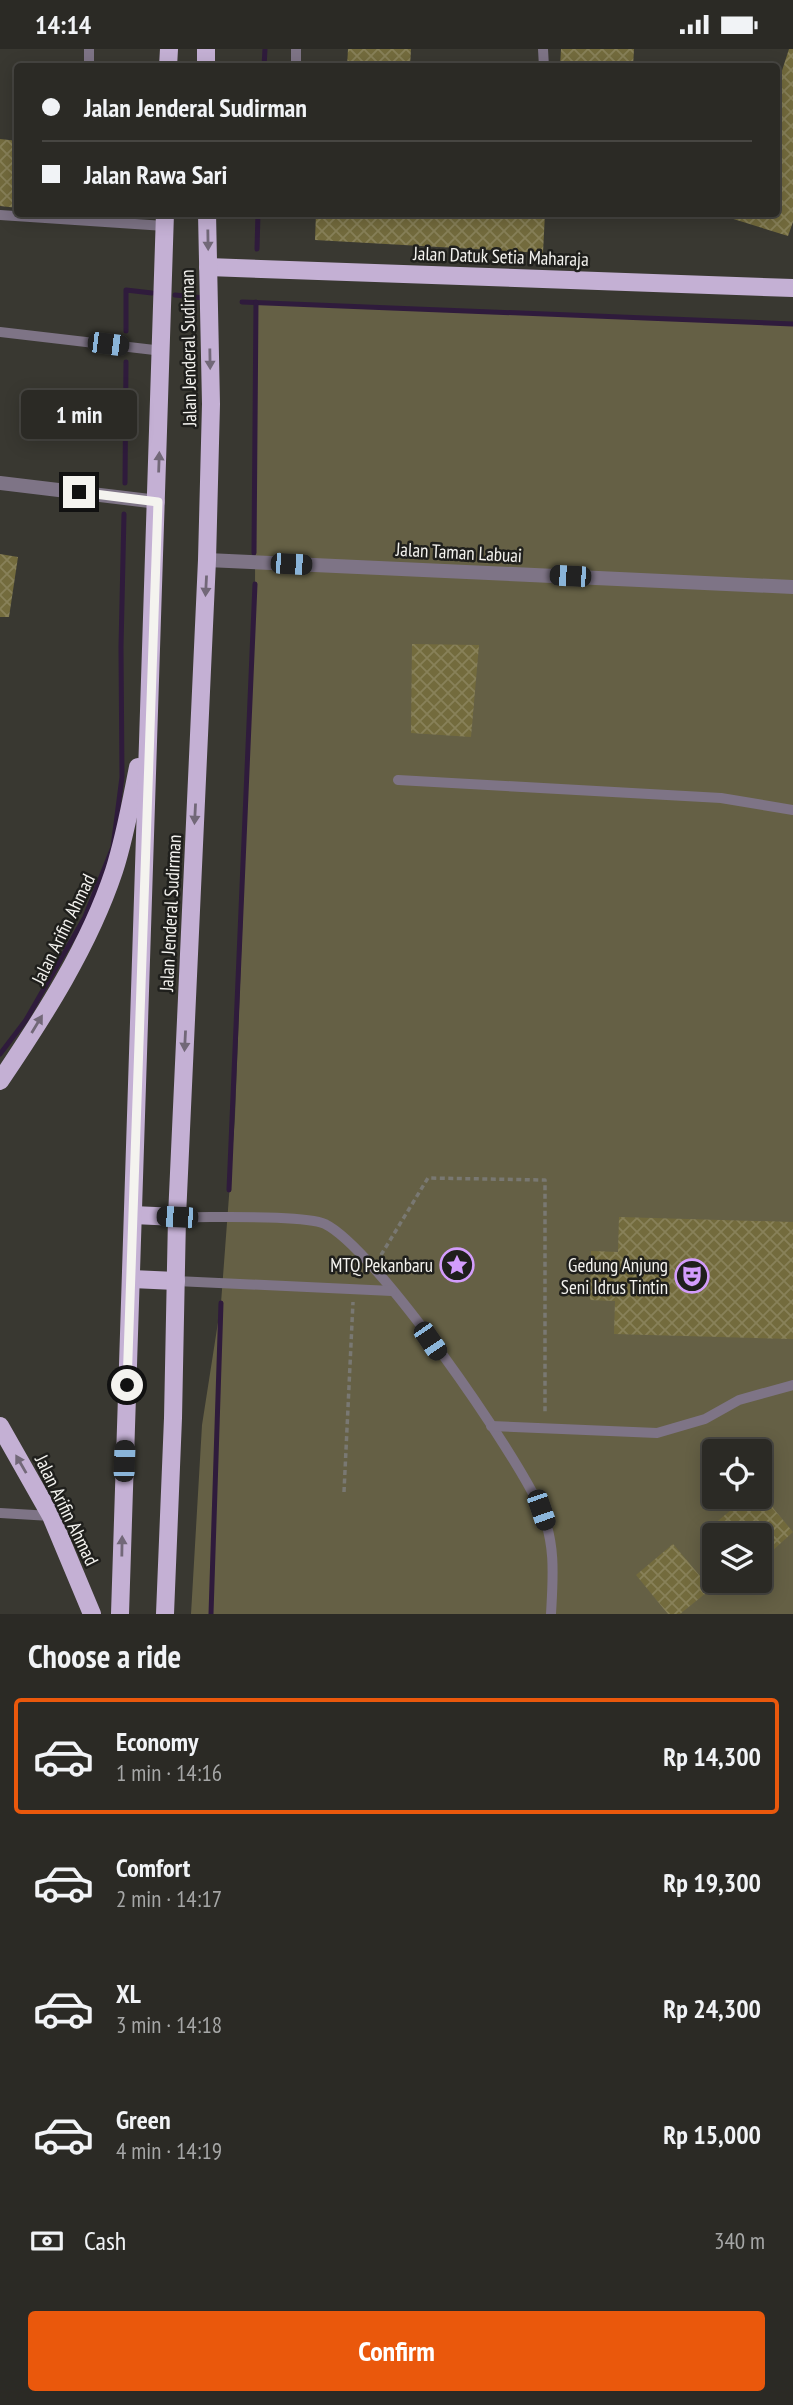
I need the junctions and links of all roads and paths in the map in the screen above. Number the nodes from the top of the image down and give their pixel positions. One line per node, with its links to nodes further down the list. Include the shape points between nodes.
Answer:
1 (99, 217): 3 (lane)
2 (207, 217): 4 (main road, Jalan Jenderal Sudirman, one-way to 4)
3 (165, 220): 7 (main road, Jalan Jenderal Sudirman)
4 (208, 267): 5 (main road, Jalan Datuk Setia Maharaja); 10 (main road, Jalan Jenderal Sudirman, one-way to 10)
5 (793, 288)
6 (0, 332): 7 (lane)
7 (163, 351): 9 (main road, Jalan Jenderal Sudirman, one-way to 7)
8 (0, 483): 9 (street)
9 (158, 502): 12 (main road, Jalan Jenderal Sudirman)
10 (207, 560): 11 (street, Jalan Taman Labuai); 17 (main road, Jalan Jenderal Sudirman, one-way to 17)
11 (793, 587)
12 (151, 702): 15 (main road, Jalan Arifin Ahmad, one-way to 12, via 58,989 103,899 125,834); 16 (main road, Jalan Jenderal Sudirman)
13 (398, 781): 14 (lane, via 721,798)
14 (793, 810)
15 (0, 1081)
16 (133, 1215): 17 (main road); 19 (main road, Jalan Jenderal Sudirman)
17 (177, 1217): 18 (lane, via 324,1224); 20 (main road, Jalan Jenderal Sudirman)
18 (374, 1268): 22 (lane); 26 (path, via 428,1178 545,1180)
19 (132, 1279): 20 (main road); 31 (main road, Jalan Jenderal Sudirman, one-way to 19)
20 (176, 1281): 21 (lane); 32 (main road, Jalan Jenderal Sudirman)
21 (354, 1289): 22 (lane); 27 (path)
22 (392, 1291): 25 (lane)
23 (793, 1385): 26 (lane, via 739,1400 705,1419 657,1433)
24 (0, 1426): 29 (main road, Jalan Arifin Ahmad, one-way to 24)
25 (491, 1426): 26 (lane); 33 (lane, via 530,1489 549,1532 554,1566)
26 (545, 1427)
27 (344, 1492)
28 (0, 1514): 29 (lane)
29 (51, 1517): 30 (main road, Jalan Arifin Ahmad)
30 (92, 1614)
31 (120, 1614)
32 (164, 1614)
33 (551, 1614)

